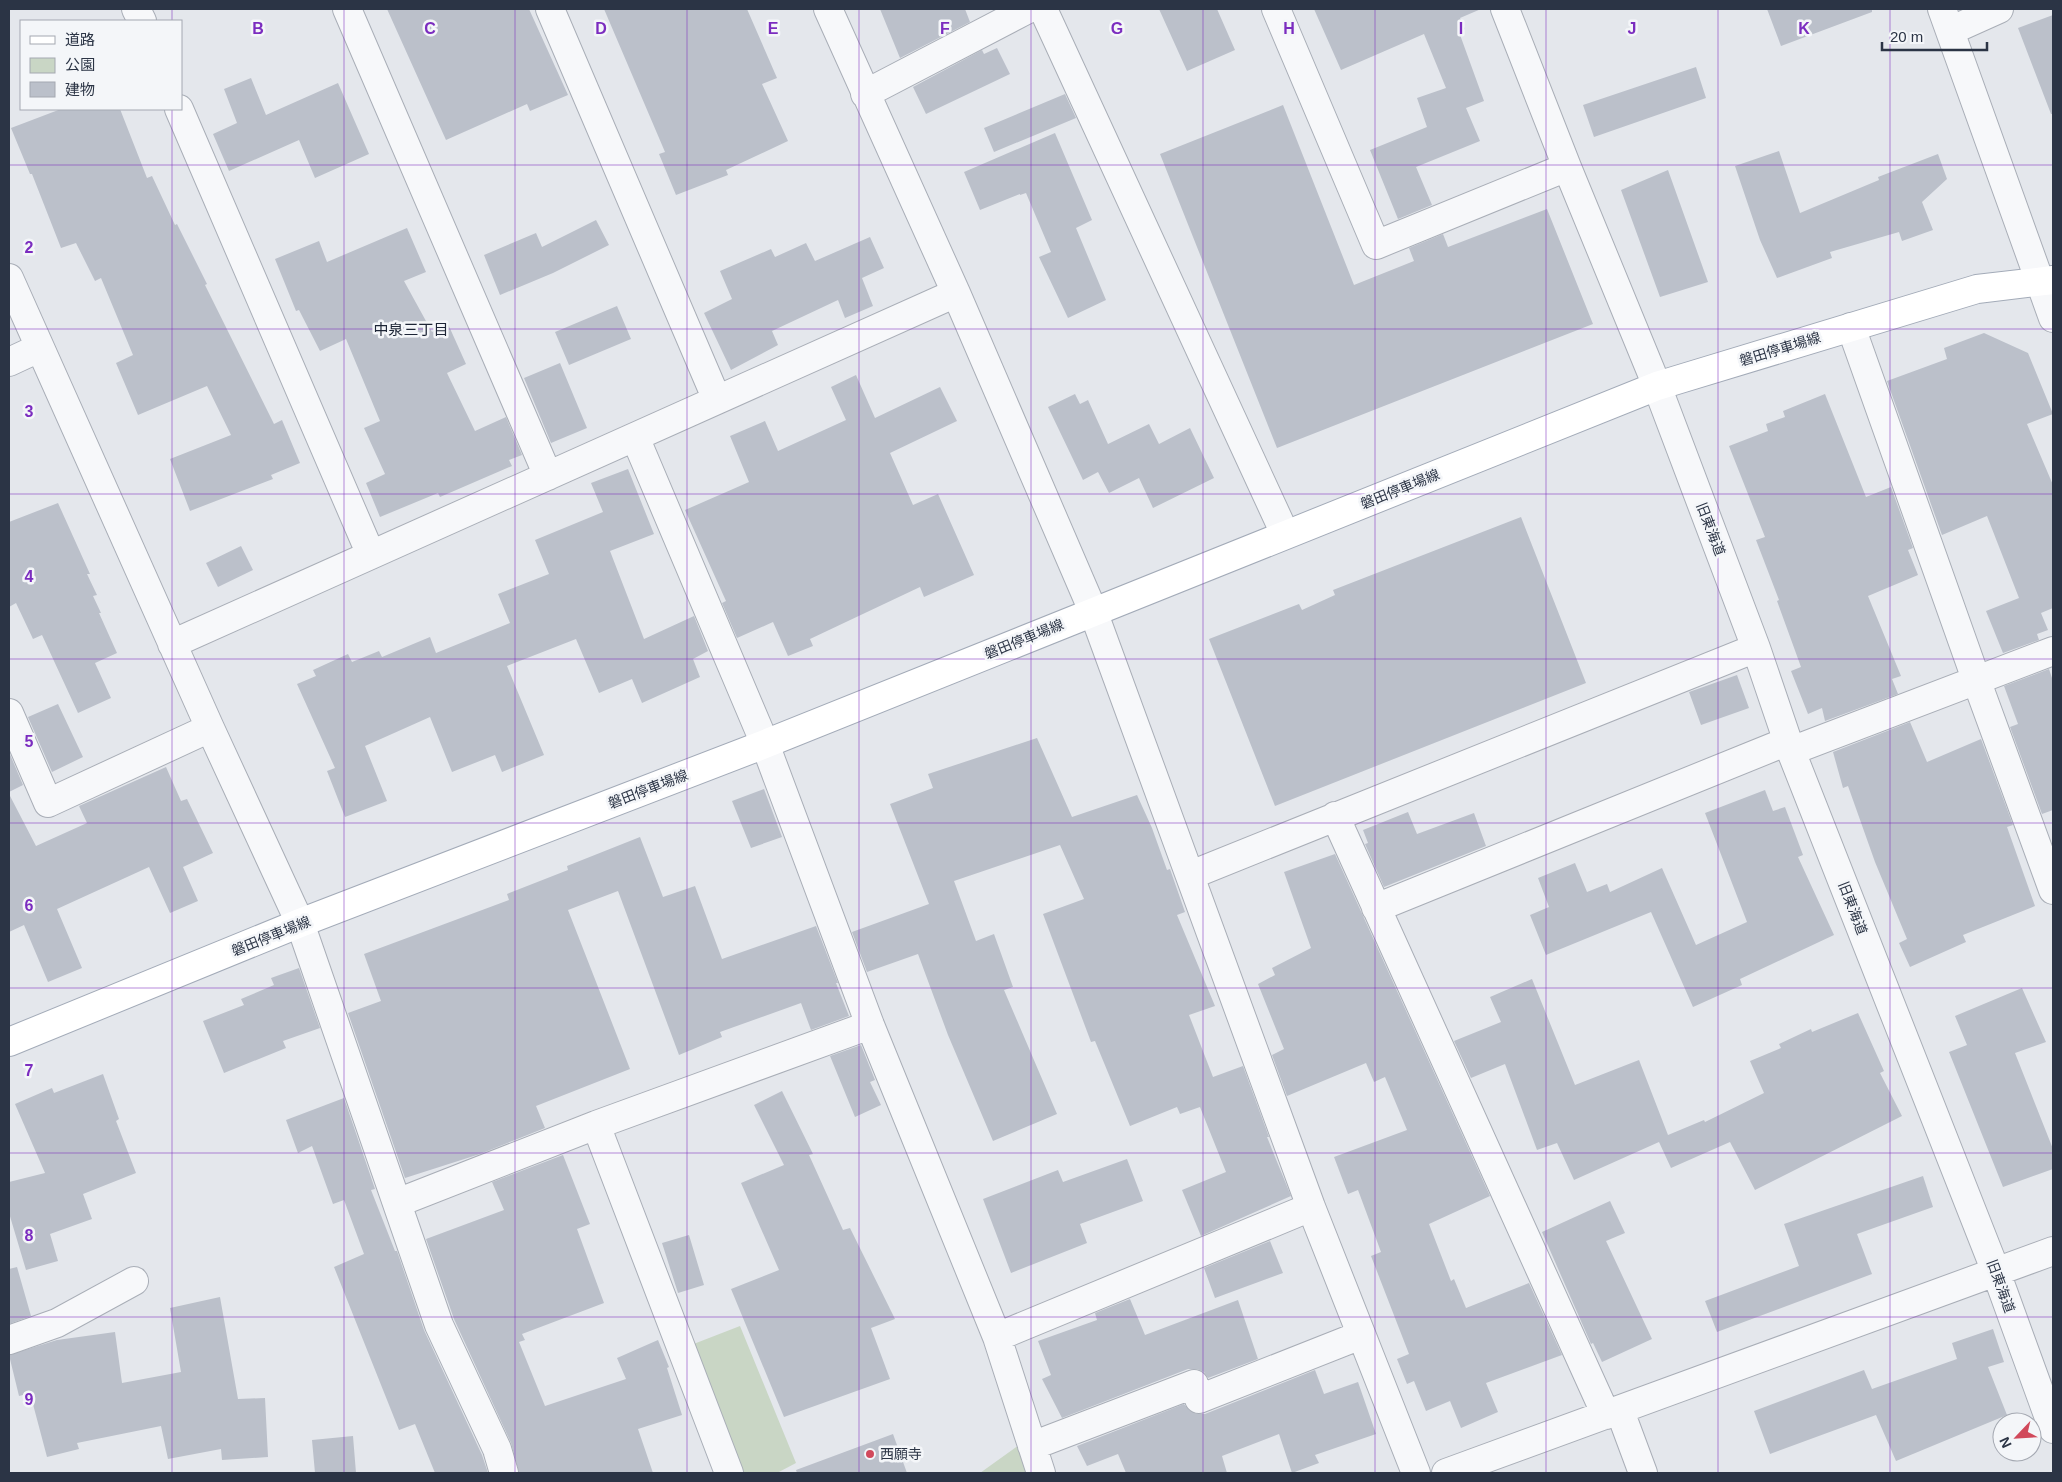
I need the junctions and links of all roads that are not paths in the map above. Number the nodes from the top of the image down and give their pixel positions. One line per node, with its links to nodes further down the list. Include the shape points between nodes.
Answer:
1 (347, 9): 23 (street)
2 (550, 9): 21 (street)
3 (828, 9): 10 (street)
4 (1028, 9): 10 (street)
5 (1043, 9): 24 (street)
6 (1276, 9): 12 (street, via 1376,245)
7 (1505, 9): 12 (street, 旧東海道)
8 (2000, 9): 9 (street)
9 (1946, 20): 14 (street)
10 (865, 94): 15 (street)
11 (179, 110): 25 (street)
12 (1567, 167): 20 (street, 旧東海道)
13 (9, 278): 18 (street)
14 (2046, 280): 16 (street); 17 (main road, 磐田停車場線, via 1977,289)
15 (956, 293): 21 (street); 26 (street)
16 (2053, 318)
17 (1851, 327): 20 (main road, 磐田停車場線); 30 (street)
18 (39, 348): 19 (street); 27 (street)
19 (9, 362)
20 (1656, 386): 24 (main road, 磐田停車場線); 28 (street, 旧東海道)
21 (717, 400): 22 (street)
22 (634, 437): 23 (street); 33 (street)
23 (548, 476): 25 (street)
24 (1285, 534): 26 (main road, 磐田停車場線)
25 (371, 555): 27 (street)
26 (1093, 611): 33 (main road, 磐田停車場線); 36 (street)
27 (172, 644): 32 (street)
28 (1756, 648): 34 (street, 旧東海道); 35 (street)
29 (2053, 651): 30 (street)
30 (1976, 682): 34 (street); 37 (street)
31 (9, 713): 32 (street, via 48,803)
32 (210, 728): 39 (street)
33 (765, 744): 39 (main road, 磐田停車場線); 40 (street)
34 (1789, 746): 38 (street); 46 (street, 旧東海道)
35 (1335, 816): 36 (street); 38 (street)
36 (1191, 875): 44 (street)
37 (2053, 890)
38 (1376, 908): 51 (street)
39 (300, 924): 41 (main road, 磐田停車場線); 43 (street)
40 (870, 1025): 42 (street); 49 (street)
41 (9, 1042)
42 (596, 1125): 43 (street); 55 (street)
43 (397, 1203): 54 (street, via 439,1325 497,1449)
44 (1311, 1207): 48 (street); 49 (street)
45 (2053, 1251): 46 (street)
46 (1996, 1272): 51 (street); 52 (street, 旧東海道)
47 (134, 1281): 50 (street, via 57,1323)
48 (1361, 1335): 53 (street, via 1199,1399 1194,1384); 57 (street)
49 (997, 1337): 53 (street)
50 (9, 1340)
51 (1613, 1413): 58 (street); 59 (street)
52 (2053, 1429)
53 (1032, 1446): 56 (street)
54 (504, 1473)
55 (729, 1473)
56 (1041, 1473)
57 (1416, 1473)
58 (1446, 1473)
59 (1643, 1473)

